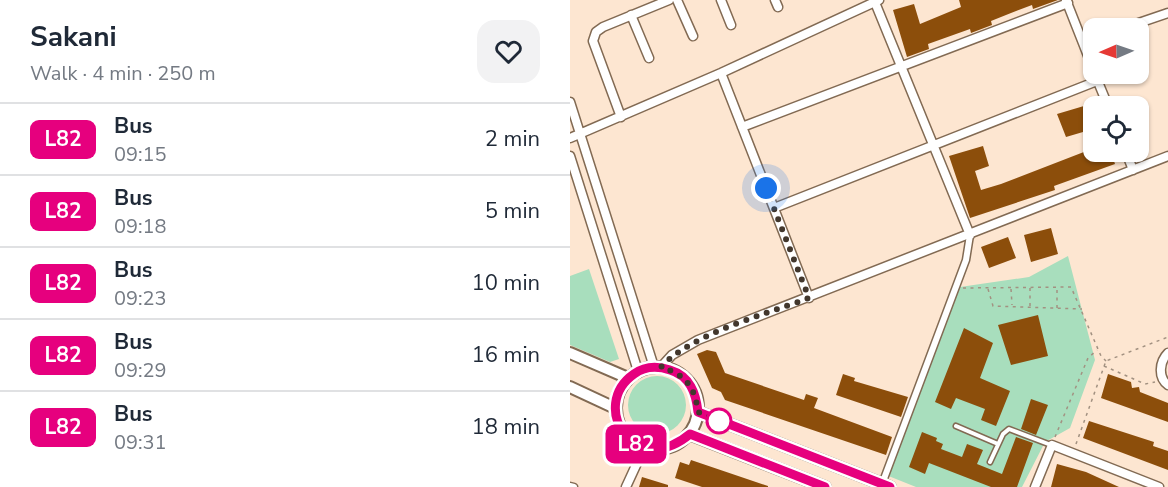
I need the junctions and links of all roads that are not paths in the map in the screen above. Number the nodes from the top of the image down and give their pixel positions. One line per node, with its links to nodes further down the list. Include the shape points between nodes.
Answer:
1 (669, 0): 7 (street)
2 (677, 0): 10 (street)
3 (721, 0): 9 (street)
4 (876, 1): 13 (street); 14 (street)
5 (1067, 2): 11 (street); 13 (street)
6 (1168, 13): 8 (street)
7 (631, 15): 12 (street); 17 (street, via 599,29 593,38)
8 (1149, 19)
9 (731, 25)
10 (693, 36)
11 (1083, 43)
12 (649, 58)
13 (903, 66): 18 (street); 21 (street)
14 (721, 73): 17 (street); 18 (street)
15 (1083, 80): 21 (street)
16 (570, 102): 19 (street)
17 (621, 117): 19 (street)
18 (742, 127): 26 (street)
19 (580, 134): 20 (street); 31 (street)
20 (570, 138)
21 (934, 145): 26 (street); 27 (street)
22 (570, 156): 32 (street)
23 (1168, 156): 25 (street)
24 (1130, 162): 25 (street)
25 (1133, 170): 27 (street)
26 (774, 208): 28 (street)
27 (970, 235): 28 (street); 44 (street, via 966,261)
28 (809, 298): 31 (street, via 698,340)
29 (570, 353): 33 (street)
30 (1168, 353): 34 (street, via 1160,374)
31 (658, 367): 32 (street); 37 (street, via 676,372 689,382)
32 (638, 371): 33 (street)
33 (628, 378): 36 (street)
34 (1165, 383)
35 (570, 387): 36 (street)
36 (615, 408): 42 (street, via 623,433)
37 (698, 412): 39 (street); 44 (street)
38 (956, 426): 40 (lane)
39 (690, 434): 42 (street, via 677,445 661,450); 46 (street)
40 (998, 444): 41 (lane, via 1004,432 1012,429); 43 (lane)
41 (1052, 445): 47 (street); 48 (street)
42 (644, 448): 45 (street)
43 (990, 462)
44 (886, 486)
45 (626, 487)
46 (825, 487)
47 (1035, 487)
48 (1159, 487)

